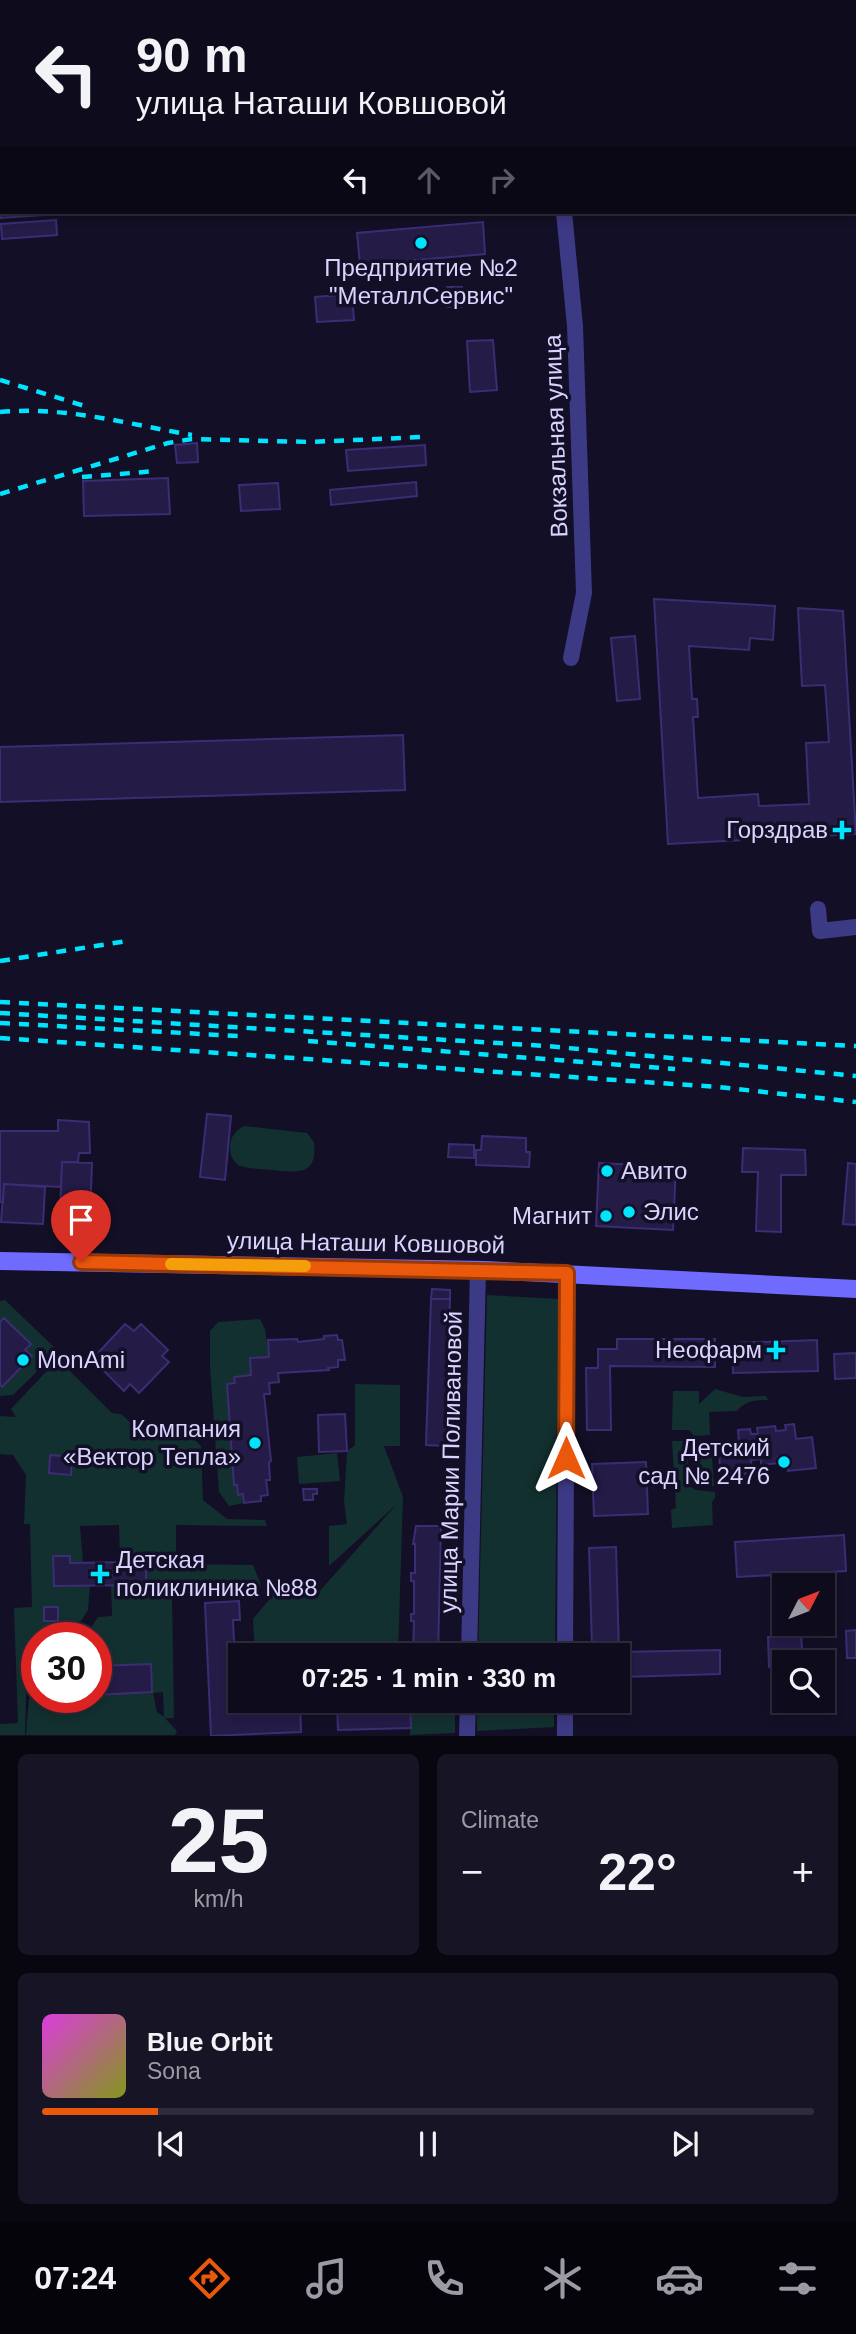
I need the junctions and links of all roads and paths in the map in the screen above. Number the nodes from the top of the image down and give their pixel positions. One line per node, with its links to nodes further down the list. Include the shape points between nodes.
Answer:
1 (564, 214): 2 (street, Вокзальная улица, via 575,326 584,593)
2 (571, 658)
3 (818, 909): 4 (street, via 820,931)
4 (856, 927)
5 (0, 1261): 6 (street, улица Наташи Ковшовой)
6 (478, 1269): 7 (street, улица Наташи Ковшовой); 9 (street, улица Марии Поливановой)
7 (567, 1273): 8 (street, улица Наташи Ковшовой); 10 (street)
8 (856, 1289)
9 (469, 1643)
10 (565, 1643)
11 (468, 1713): 13 (street)
12 (565, 1713): 14 (street)
13 (467, 1735)
14 (565, 1735)

